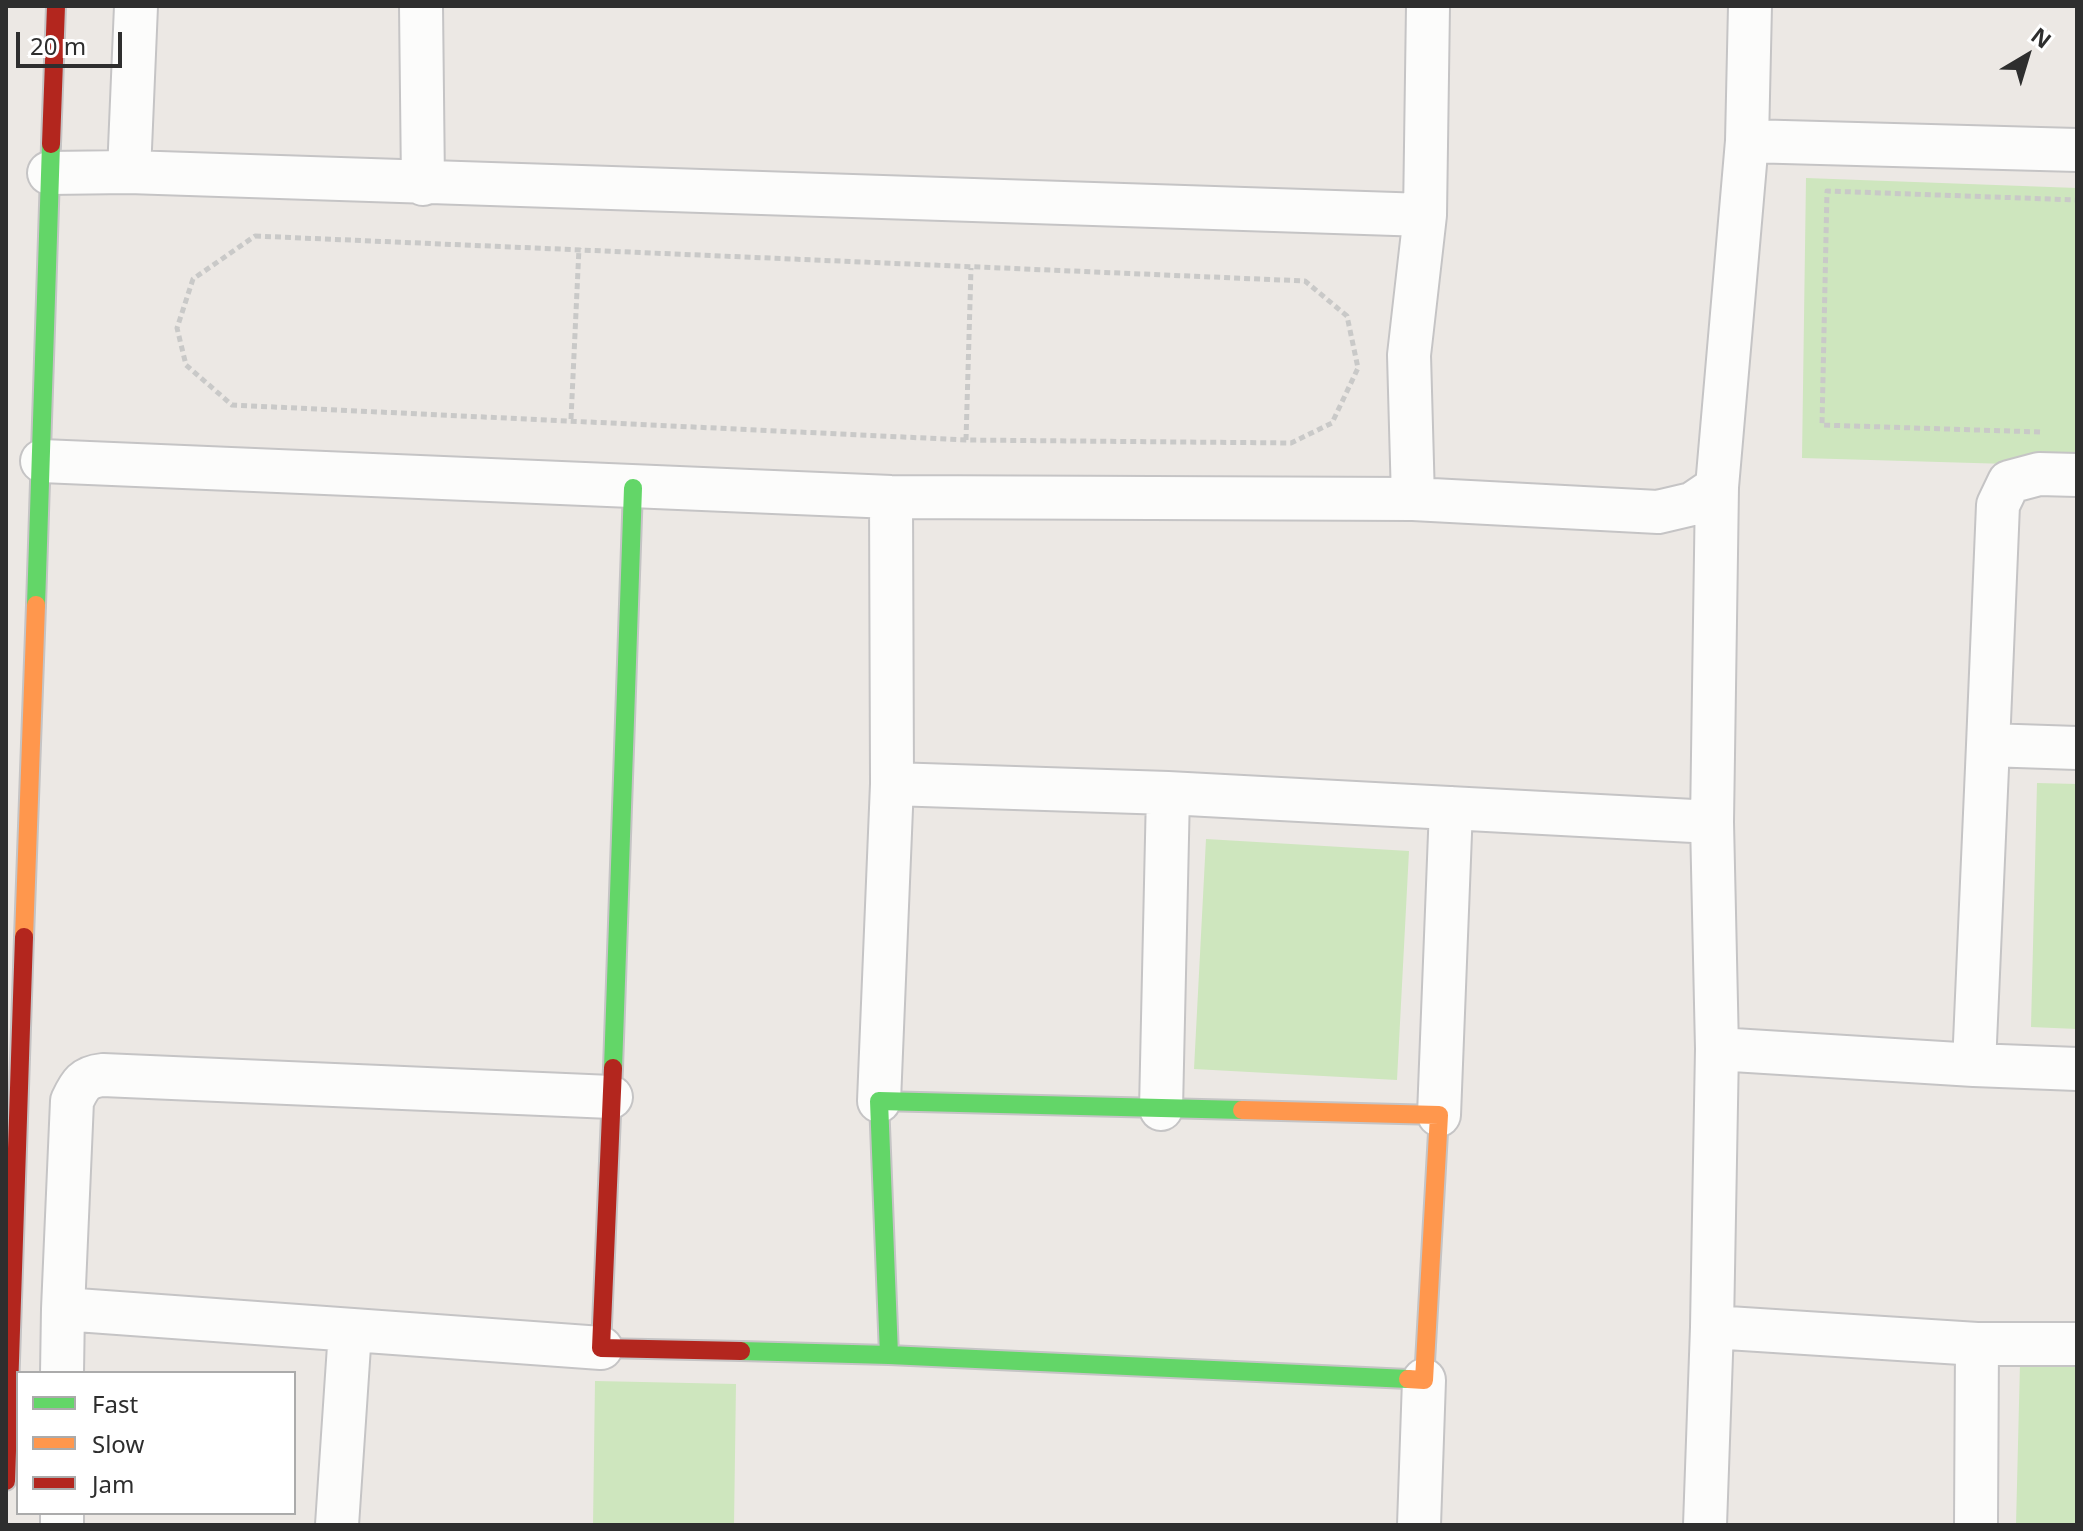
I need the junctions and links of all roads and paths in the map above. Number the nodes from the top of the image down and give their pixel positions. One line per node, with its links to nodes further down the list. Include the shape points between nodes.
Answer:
1 (56, 6): 9 (street)
2 (136, 6): 8 (street)
3 (421, 6): 10 (street)
4 (1428, 6): 12 (street)
5 (1750, 6): 6 (street)
6 (1747, 141): 7 (street); 20 (street)
7 (2077, 150)
8 (129, 172): 9 (street); 10 (street)
9 (49, 173): 18 (street)
10 (423, 184): 12 (street)
11 (2077, 200): 16 (path, via 1827,191 1822,425)
12 (1425, 215): 23 (street, via 1409,355)
13 (579, 248): 14 (path); 15 (path); 15 (path, via 255,236 193,279 177,328 186,365 232,405)
14 (971, 268): 17 (path); 17 (path, via 1305,281 1347,316 1358,368 1332,423 1291,443)
15 (571, 419): 17 (path)
16 (2045, 432)
17 (966, 440)
18 (42, 461): 21 (street); 46 (street)
19 (2077, 475): 24 (street, via 2039,474 2009,482 1998,505)
20 (1717, 487): 23 (street, via 1692,504 1658,512); 29 (street)
21 (633, 488): 22 (street); 33 (street)
22 (891, 497): 23 (street); 26 (street)
23 (1413, 499)
24 (1988, 745): 25 (street); 31 (street)
25 (2077, 748)
26 (892, 784): 27 (street); 34 (street)
27 (1168, 793): 28 (street); 35 (street)
28 (1451, 808): 29 (street); 36 (street)
29 (1712, 822): 30 (street)
30 (1717, 1049): 31 (street); 38 (street)
31 (1974, 1065): 32 (street)
32 (2077, 1069)
33 (611, 1097): 37 (street, via 88,1077 72,1101); 42 (street)
34 (879, 1101): 35 (street); 43 (street)
35 (1161, 1109): 36 (street)
36 (1439, 1115): 45 (street)
37 (63, 1309): 39 (street); 44 (street)
38 (1712, 1327): 40 (street); 49 (street)
39 (350, 1331): 42 (street); 47 (street)
40 (1977, 1344): 41 (street); 50 (street)
41 (2077, 1344)
42 (601, 1348): 43 (street)
43 (889, 1355): 45 (street)
44 (62, 1371)
45 (1424, 1380): 48 (street)
46 (6, 1481)
47 (337, 1525)
48 (1419, 1525)
49 (1705, 1525)
50 (1976, 1525)

